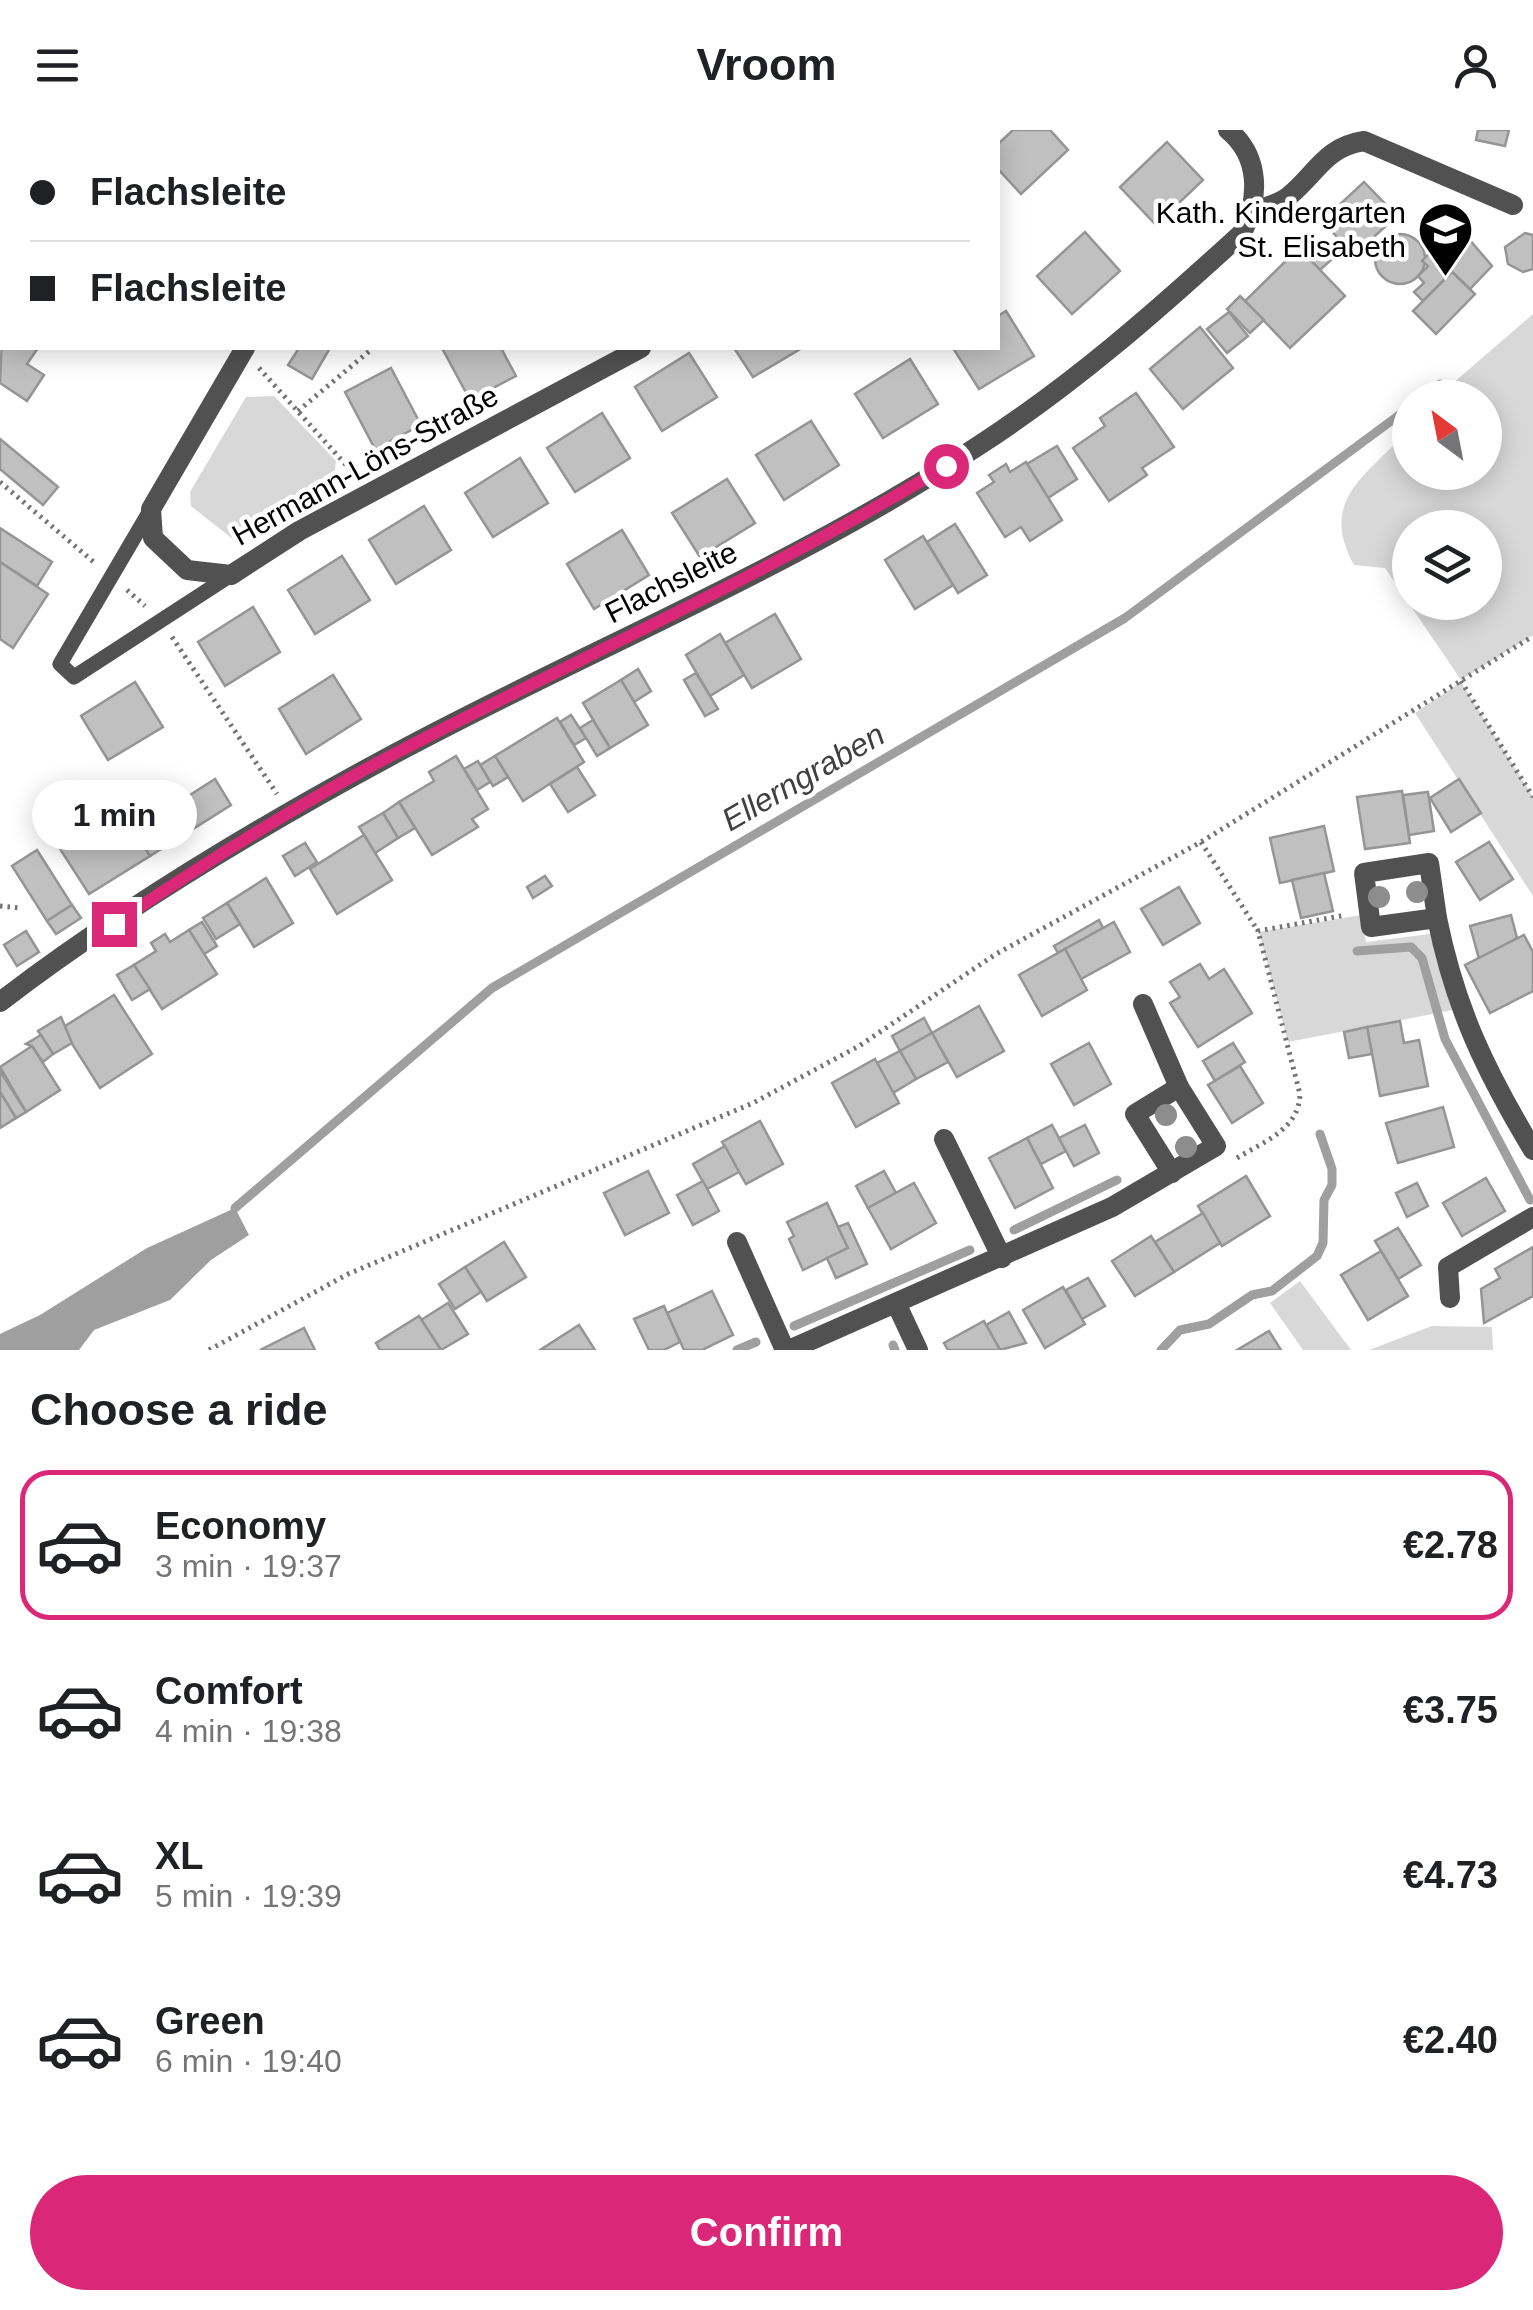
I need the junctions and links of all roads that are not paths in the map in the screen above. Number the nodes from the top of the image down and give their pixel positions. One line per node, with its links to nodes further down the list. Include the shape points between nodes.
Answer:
1 (1228, 130): 3 (street, via 1250,161)
2 (1513, 205): 3 (street, via 1364,141 1342,144 1287,198)
3 (1252, 212): 9 (street, Flachsleite, via 1242,233 1126,340 976,448 734,586 397,752 169,887)
4 (244, 350): 6 (street)
5 (637, 350): 7 (street, Hermann-Löns-Straße, via 370,492)
6 (150, 508): 7 (street, Hermann-Löns-Straße, via 153,538 186,570); 7 (lane, via 60,664 74,677)
7 (232, 574)
8 (1437, 918): 8 (street, via 1372,927 1364,872 1429,863); 13 (street, via 1450,984 1469,1034)
9 (0, 1002)
10 (1143, 1004): 11 (street)
11 (1179, 1086): 14 (street, via 1135,1114); 14 (street, via 1216,1146)
12 (944, 1138): 17 (street)
13 (1533, 1150)
14 (1172, 1173): 17 (street)
15 (1533, 1217): 18 (street, via 1448,1266)
16 (738, 1242): 20 (street)
17 (1002, 1258): 19 (street)
18 (1450, 1298)
19 (896, 1303): 20 (street); 21 (street)
20 (787, 1350)
21 (918, 1350)

